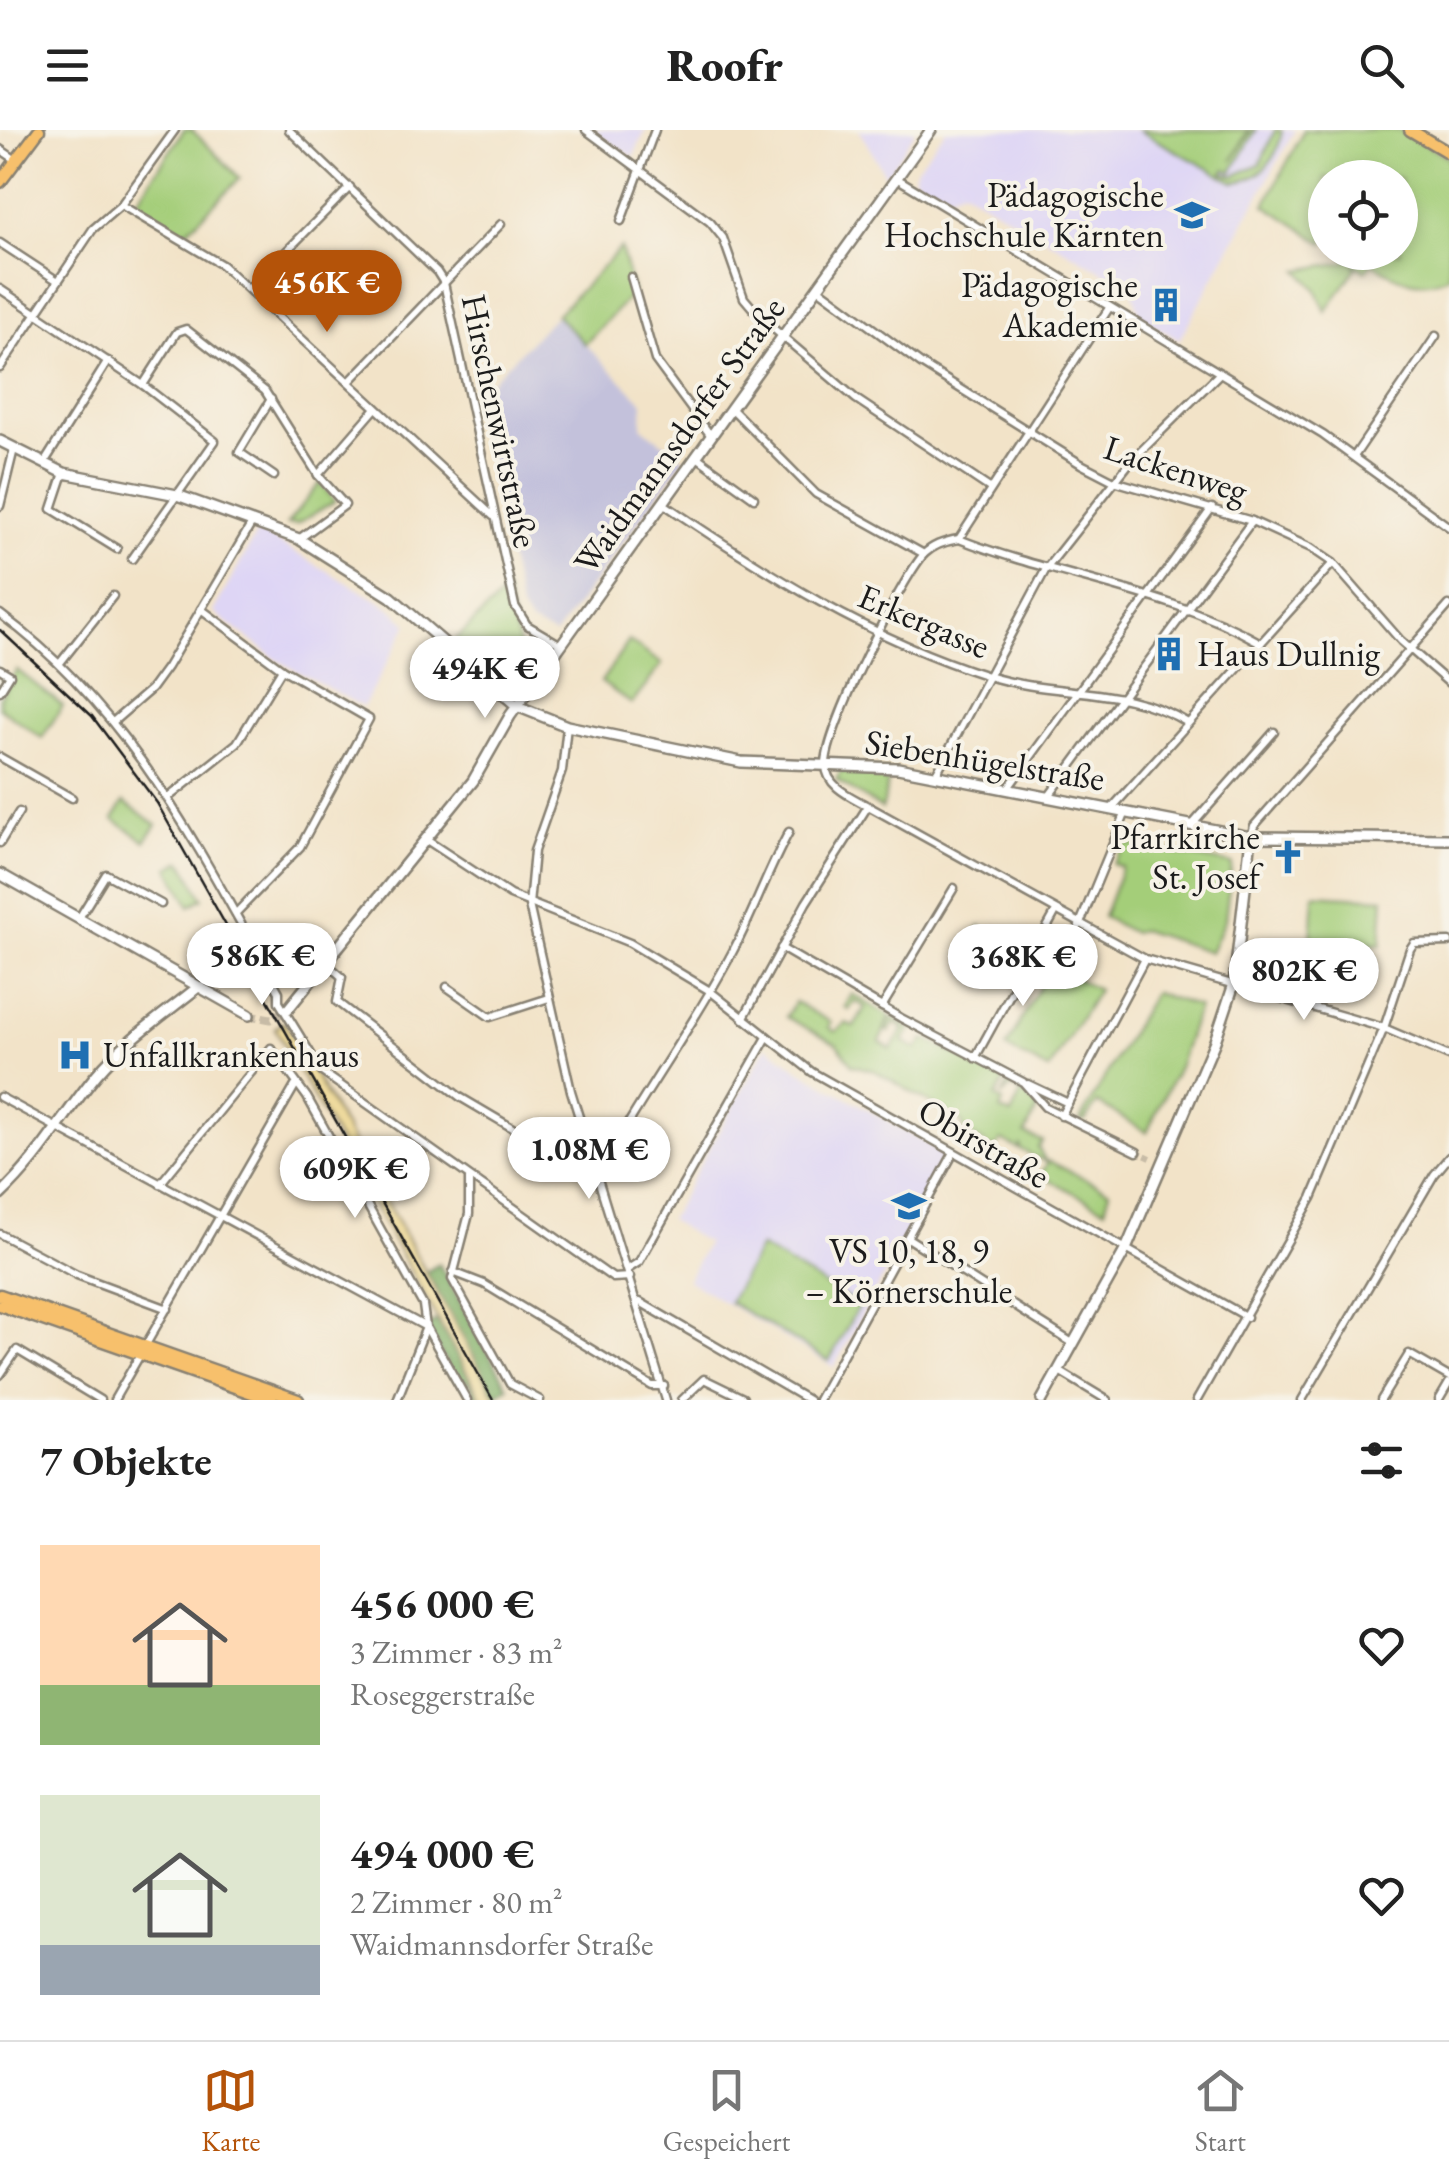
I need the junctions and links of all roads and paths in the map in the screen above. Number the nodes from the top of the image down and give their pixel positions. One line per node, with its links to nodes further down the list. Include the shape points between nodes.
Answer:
1 (39, 130): 10 (main road)
2 (289, 130): 14 (street, Hirschenwirtstraße)
3 (586, 130): 11 (street)
4 (655, 130): 11 (street)
5 (931, 130): 12 (street, Waidmannsdorfer Straße)
6 (1410, 130): 9 (main road)
7 (173, 131): 15 (street)
8 (0, 149): 10 (street)
9 (1449, 153)
10 (16, 160): 13 (main road)
11 (642, 172): 16 (street); 27 (street, via 724,238 744,298)
12 (898, 178): 23 (street, Waidmannsdorfer Straße); 25 (street)
13 (0, 182)
14 (350, 187): 21 (street, Hirschenwirtstraße); 24 (street)
15 (121, 205): 20 (street, via 102,218); 24 (street, via 216,260)
16 (621, 221)
17 (501, 224): 21 (street)
18 (0, 244): 20 (street)
19 (632, 277): 38 (street, via 655,360)
20 (58, 281): 26 (street)
21 (444, 283): 32 (street); 54 (street, Hirschenwirtstraße)
22 (0, 288): 26 (street)
23 (818, 288): 27 (street, Waidmannsdorfer Straße); 37 (street, Lackenweg)
24 (250, 289): 32 (street)
25 (1109, 308): 31 (street); 37 (street)
26 (36, 313): 29 (street); 30 (street)
27 (784, 336): 36 (street, Waidmannsdorfer Straße); 48 (street, via 856,399)
28 (1436, 336): 41 (street)
29 (108, 361): 33 (street); 43 (street)
30 (0, 368)
31 (1220, 373): 41 (street); 47 (street)
32 (349, 382): 35 (street)
33 (143, 385): 34 (street, via 186,328); 49 (street, via 215,441)
34 (271, 399): 45 (street, via 239,452); 46 (street)
35 (376, 408): 46 (street); 54 (street)
36 (732, 409): 38 (street, Waidmannsdorfer Straße); 61 (street, via 816,494)
37 (1029, 432): 47 (street, Lackenweg); 48 (street)
38 (712, 437): 42 (street, Waidmannsdorfer Straße)
39 (0, 440): 40 (street, Siebenhügelstraße)
40 (14, 449): 43 (street, Siebenhügelstraße); 52 (street)
41 (1355, 456): 57 (street)
42 (697, 457): 50 (street); 51 (street, Waidmannsdorfer Straße)
43 (43, 464): 44 (street, Siebenhügelstraße)
44 (64, 473): 49 (street, Siebenhügelstraße); 60 (street, via 52,509)
45 (274, 476)
46 (318, 476): 58 (street, via 345,505)
47 (1114, 481): 53 (street, Lackenweg); 64 (street)
48 (991, 489): 59 (street)
49 (176, 495): 55 (street, Siebenhügelstraße); 62 (street)
50 (754, 498)
51 (664, 504): 71 (street, Erkergasse, via 764,571); 73 (street, Waidmannsdorfer Straße)
52 (0, 506)
53 (1212, 508): 56 (street, Lackenweg); 66 (street)
54 (494, 517): 73 (street, Hirschenwirtstraße, via 520,616)
55 (254, 520): 58 (street, Siebenhügelstraße); 69 (street)
56 (1252, 520): 63 (street, Lackenweg); 68 (street)
57 (1449, 528)
58 (299, 539): 83 (street, Siebenhügelstraße, via 391,597)
59 (959, 539): 61 (street); 64 (street)
60 (117, 550)
61 (924, 554): 71 (street)
62 (132, 559)
63 (1333, 564): 72 (street); 74 (street, Lackenweg)
64 (1046, 569): 66 (street); 78 (street)
65 (113, 596): 75 (street)
66 (1147, 597): 68 (street); 81 (street)
67 (1449, 605): 74 (street)
68 (1187, 608): 72 (street); 82 (street)
69 (201, 609): 76 (street); 84 (street, via 157,682)
70 (0, 614): 75 (street)
71 (878, 632): 78 (street, Erkergasse); 89 (street)
72 (1261, 643): 85 (street)
73 (561, 645): 83 (street, Waidmannsdorfer Straße)
74 (1411, 648): 79 (street, Lackenweg); 101 (street, via 1254,826)
75 (60, 663): 84 (street)
76 (282, 668): 93 (street, via 237,744); 109 (street, via 364,713 369,722 300,847)
77 (0, 669): 80 (street, via 10,675)
78 (988, 676): 81 (street, Erkergasse); 90 (street)
79 (1449, 683)
80 (0, 691)
81 (1079, 691): 82 (street, Erkergasse); 91 (street)
82 (1121, 696): 85 (street, Erkergasse); 92 (street)
83 (517, 706): 86 (street, Siebenhügelstraße); 102 (street, Waidmannsdorfer Straße, via 482,769)
84 (114, 721): 93 (street)
85 (1188, 723): 96 (street)
86 (568, 726): 89 (street, Siebenhügelstraße, via 741,762); 108 (street, via 562,771 534,851)
87 (1274, 732): 99 (street)
88 (0, 757): 94 (street)
89 (826, 765): 90 (street, Siebenhügelstraße); 95 (street, via 837,788)
90 (936, 774): 91 (street, Siebenhügelstraße)
91 (1008, 788): 92 (street, Siebenhügelstraße)
92 (1049, 796): 96 (street, Siebenhügelstraße)
93 (170, 797): 109 (street)
94 (72, 798)
95 (868, 806): 110 (street); 116 (street)
96 (1110, 809): 98 (street, Siebenhügelstraße)
97 (20, 812): 104 (street)
98 (1126, 812): 99 (street, Siebenhügelstraße); 112 (street)
99 (1191, 825): 101 (street, Siebenhügelstraße)
100 (789, 832): 122 (street)
101 (1252, 837): 103 (street, Siebenhügelstraße); 119 (street)
102 (424, 838): 108 (street, Obirstraße); 118 (street, Waidmannsdorfer Straße)
103 (1449, 839)
104 (0, 843)
105 (0, 874): 111 (street)
106 (954, 888): 124 (street)
107 (161, 904): 111 (street, via 106,874)
108 (529, 905): 122 (street, Obirstraße, via 618,936); 123 (street)
109 (237, 912): 144 (street, via 322,1072)
110 (1055, 912): 112 (street); 113 (street)
111 (79, 918): 121 (street)
112 (1079, 926): 117 (street)
113 (1045, 931)
114 (1039, 942): 131 (street)
115 (1449, 942): 128 (street, via 1410,948)
116 (782, 948): 124 (street); 127 (street)
117 (1146, 959): 119 (street); 135 (street)
118 (325, 962): 125 (street, Waidmannsdorfer Straße); 142 (street, via 342,977 337,1002 460,1097 567,1164)
119 (1234, 984): 128 (street); 143 (street)
120 (447, 987): 123 (street, via 490,1018)
121 (196, 988): 126 (street); 137 (street, via 130,1040)
122 (710, 991): 127 (street, Obirstraße); 142 (street, via 612,1151)
123 (549, 998): 142 (street)
124 (882, 1007): 131 (street)
125 (288, 1009)
126 (249, 1014)
127 (743, 1020): 129 (street, Obirstraße)
128 (1384, 1028): 130 (street); 157 (street, via 1312,1198)
129 (766, 1039): 139 (street, Obirstraße); 152 (street)
130 (1449, 1056)
131 (975, 1058): 132 (street)
132 (1024, 1082): 135 (street); 136 (street)
133 (295, 1086): 145 (street, via 271,1048); 147 (street); 158 (street, via 307,1096 423,1305)
134 (0, 1097): 137 (street)
135 (1068, 1103): 136 (street)
136 (1061, 1116): 138 (street)
137 (58, 1127): 145 (street); 146 (street)
138 (1137, 1152)
139 (953, 1154): 149 (street); 150 (street, Obirstraße)
140 (1449, 1157): 180 (street)
141 (1151, 1158): 143 (street)
142 (594, 1160): 152 (street)
143 (1164, 1164): 150 (street)
144 (470, 1178): 151 (street, via 469,1214); 152 (street, via 613,1278)
145 (160, 1184): 147 (street)
146 (0, 1194)
147 (220, 1218): 156 (street); 158 (street)
148 (0, 1234): 156 (street, via 72,1273)
149 (908, 1238): 159 (street); 176 (street)
150 (1126, 1249): 157 (street, Obirstraße); 159 (street)
151 (453, 1272): 164 (street, via 652,1386); 172 (street, via 455,1287 508,1380)
152 (629, 1273): 154 (street)
153 (0, 1295): 160 (main road)
154 (638, 1301): 164 (street); 175 (street)
155 (0, 1305): 160 (main road)
156 (168, 1308): 160 (street)
157 (1247, 1317): 179 (street)
158 (426, 1327): 170 (street); 171 (street)
159 (1074, 1344): 161 (street)
160 (144, 1349): 167 (street); 168 (main road); 169 (main road)
161 (1059, 1371): 177 (street); 178 (street)
162 (0, 1375): 166 (street, via 17,1350)
163 (1449, 1380): 181 (street, via 1409,1354); 182 (street)
164 (664, 1386): 173 (street)
165 (743, 1398): 174 (street, via 704,1379)
166 (100, 1400)
167 (114, 1400)
168 (272, 1400)
169 (298, 1400)
170 (398, 1400)
171 (468, 1400)
172 (540, 1400)
173 (666, 1400)
174 (682, 1400)
175 (808, 1400)
176 (818, 1400)
177 (1042, 1400)
178 (1107, 1400)
179 (1197, 1400)
180 (1302, 1400)
181 (1381, 1400)
182 (1439, 1400)

